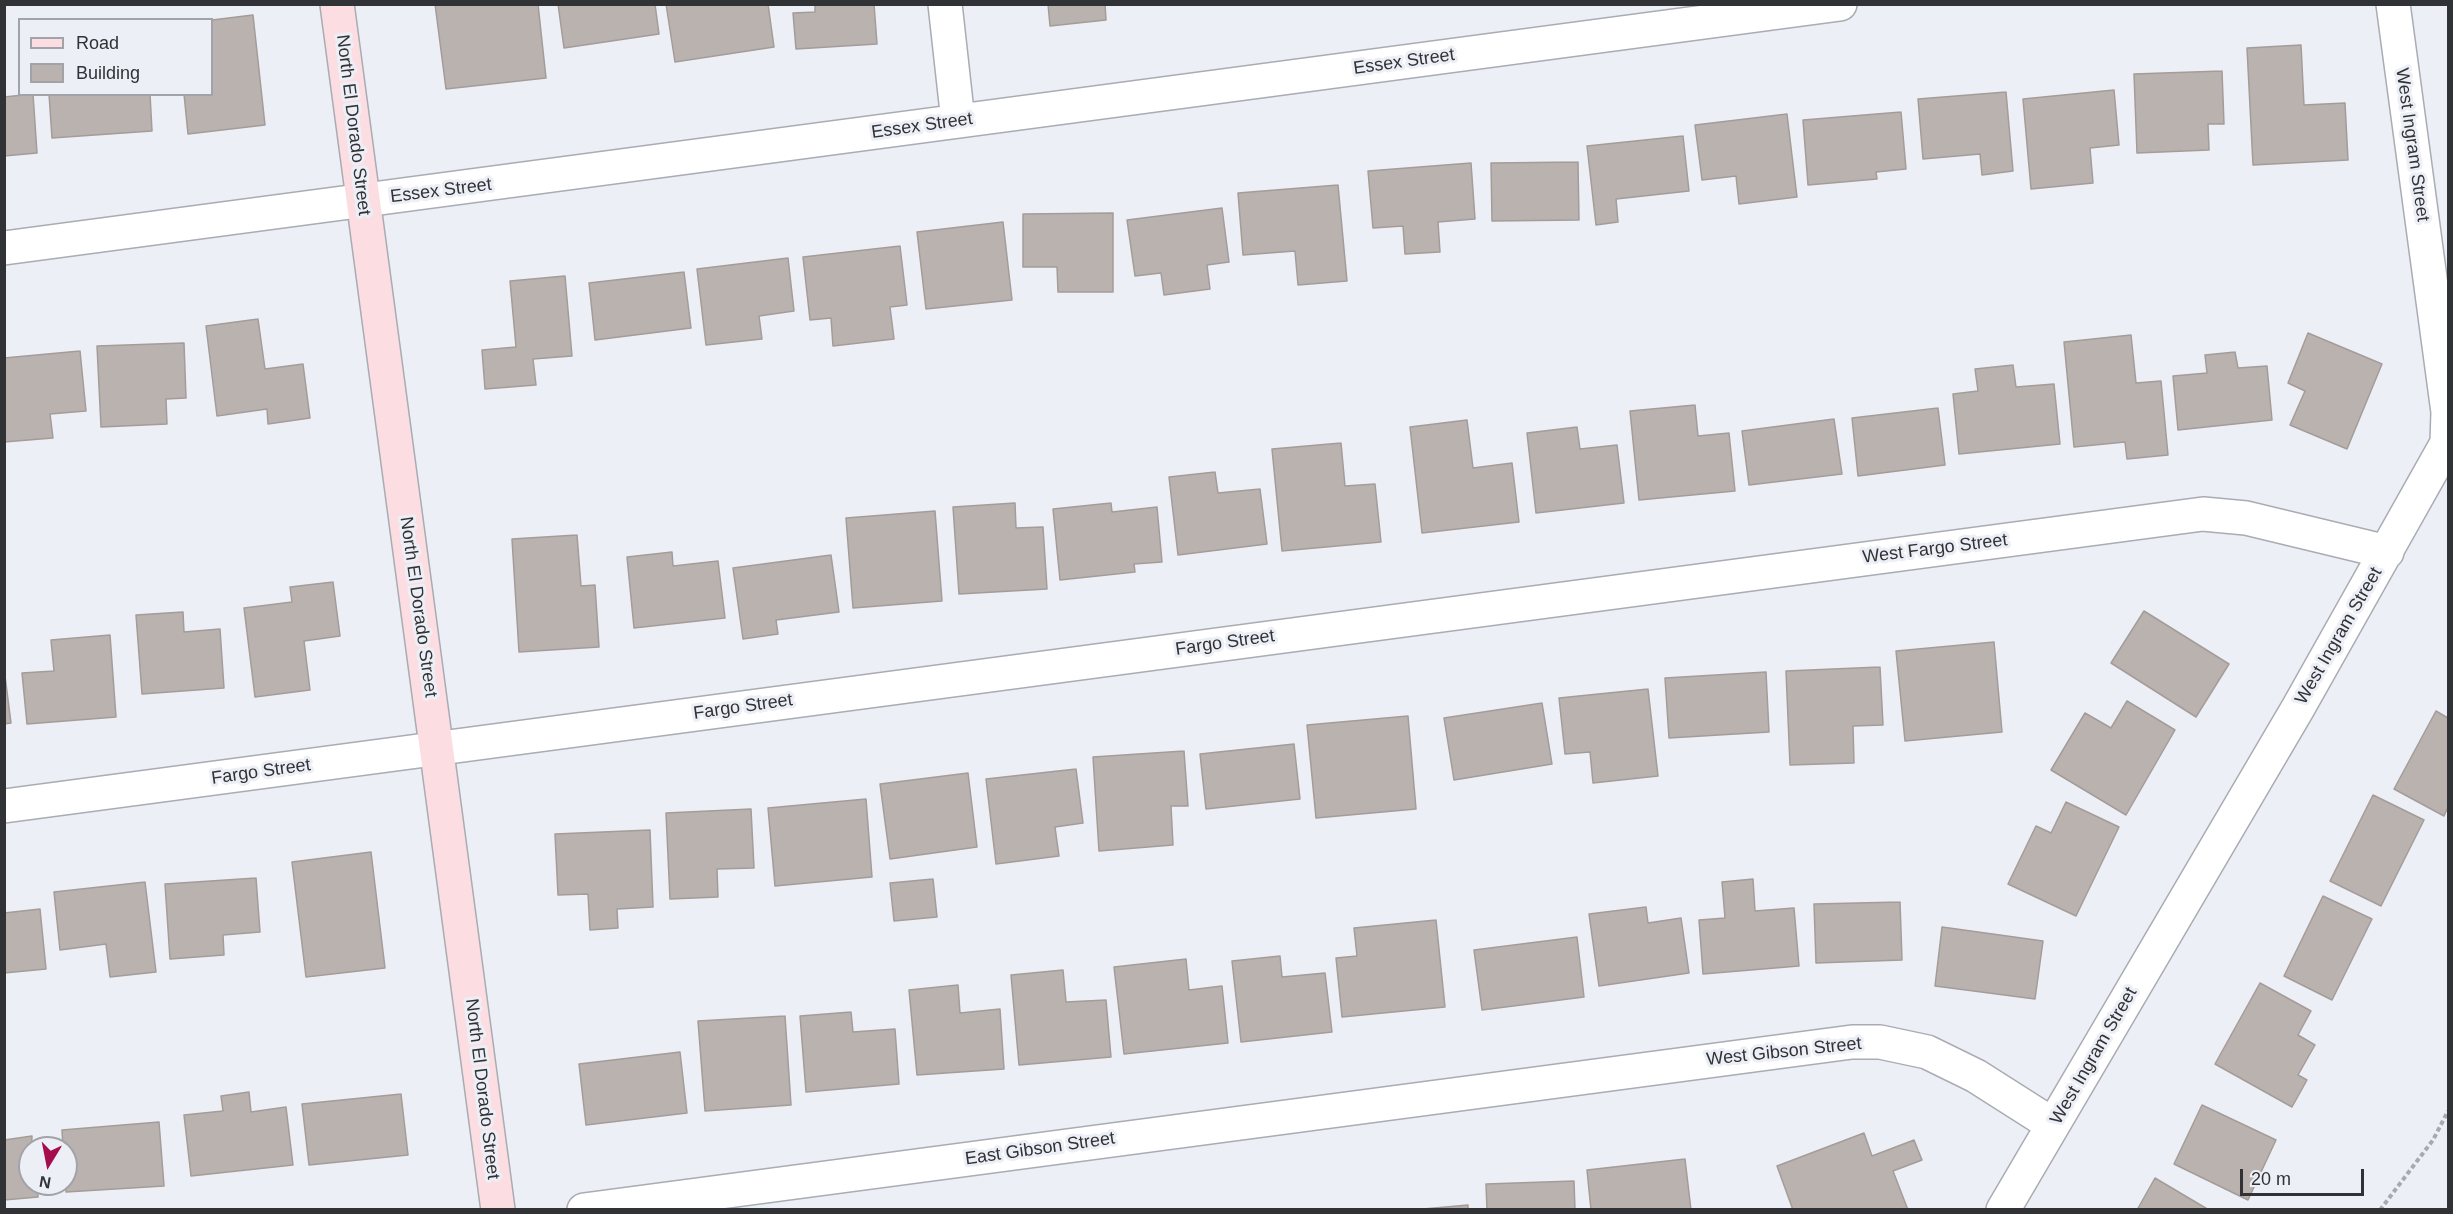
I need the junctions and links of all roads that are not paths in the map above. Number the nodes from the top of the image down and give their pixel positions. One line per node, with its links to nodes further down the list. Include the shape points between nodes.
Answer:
1 (337, 4): 6 (main road, North El Dorado Street)
2 (945, 4): 5 (street)
3 (1840, 4): 5 (street, Essex Street)
4 (2393, 4): 8 (street, West Ingram Street, via 2448,412 2447,443)
5 (958, 121): 6 (street, Essex Street)
6 (363, 201): 7 (street, Essex Street); 10 (main road, North El Dorado Street)
7 (4, 248)
8 (2387, 552): 9 (street, West Fargo Street, via 2246,518 2203,514); 13 (street, West Ingram Street)
9 (1481, 609): 10 (street, Fargo Street)
10 (438, 748): 11 (street, Fargo Street); 14 (main road, North El Dorado Street)
11 (4, 806)
12 (1496, 1088): 13 (street, West Gibson Street, via 1852,1042 1880,1042 1927,1052 1976,1076); 15 (street, East Gibson Street)
13 (2053, 1125): 16 (street, West Ingram Street)
14 (498, 1209)
15 (584, 1209)
16 (2003, 1209)

